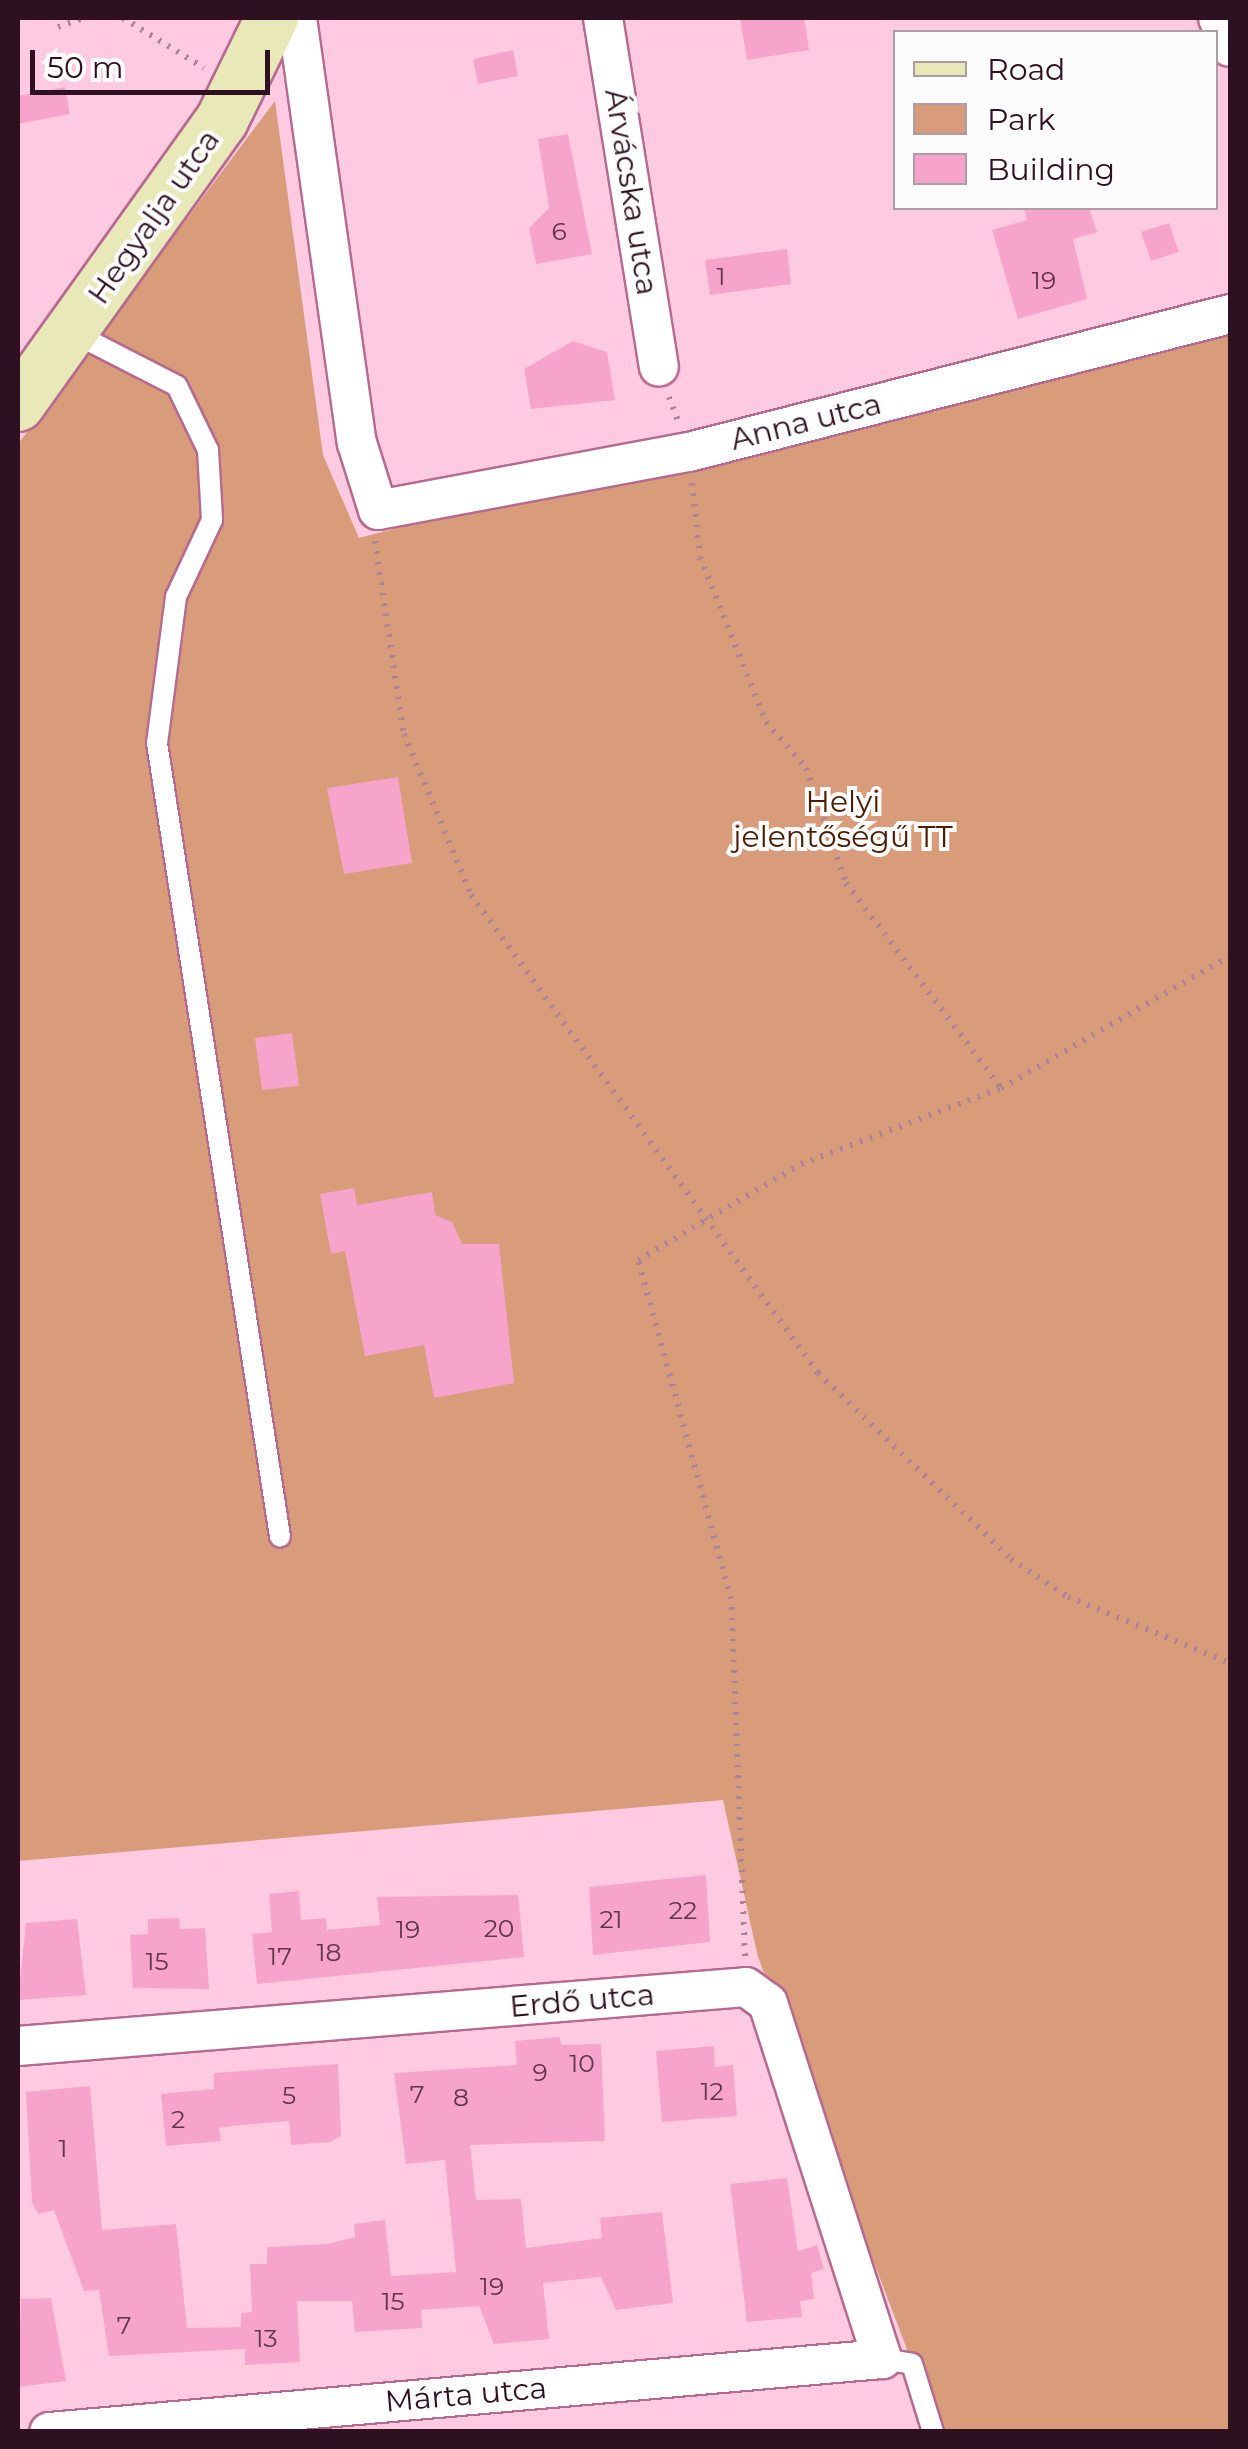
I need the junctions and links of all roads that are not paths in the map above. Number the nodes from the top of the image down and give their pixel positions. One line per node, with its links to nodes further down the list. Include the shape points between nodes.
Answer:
1 (272, 18): 7 (street, Hegyalja utca, via 243,83)
2 (297, 18): 6 (street, Anna utca, via 358,443 378,510 689,452)
3 (603, 18): 8 (street, Árvácska utca)
4 (1218, 18): 5 (street)
5 (1230, 46)
6 (1230, 314)
7 (72, 332): 9 (street, Hegyalja utca); 10 (lane, via 177,386 208,450 212,520 176,596 157,743)
8 (659, 367)
9 (18, 405)
10 (280, 1537)
11 (18, 2046): 12 (street, Erdő utca, via 746,1987 768,2003)
12 (882, 2358): 13 (street, Márta utca); 14 (lane, via 912,2364)
13 (49, 2432)
14 (933, 2432)

